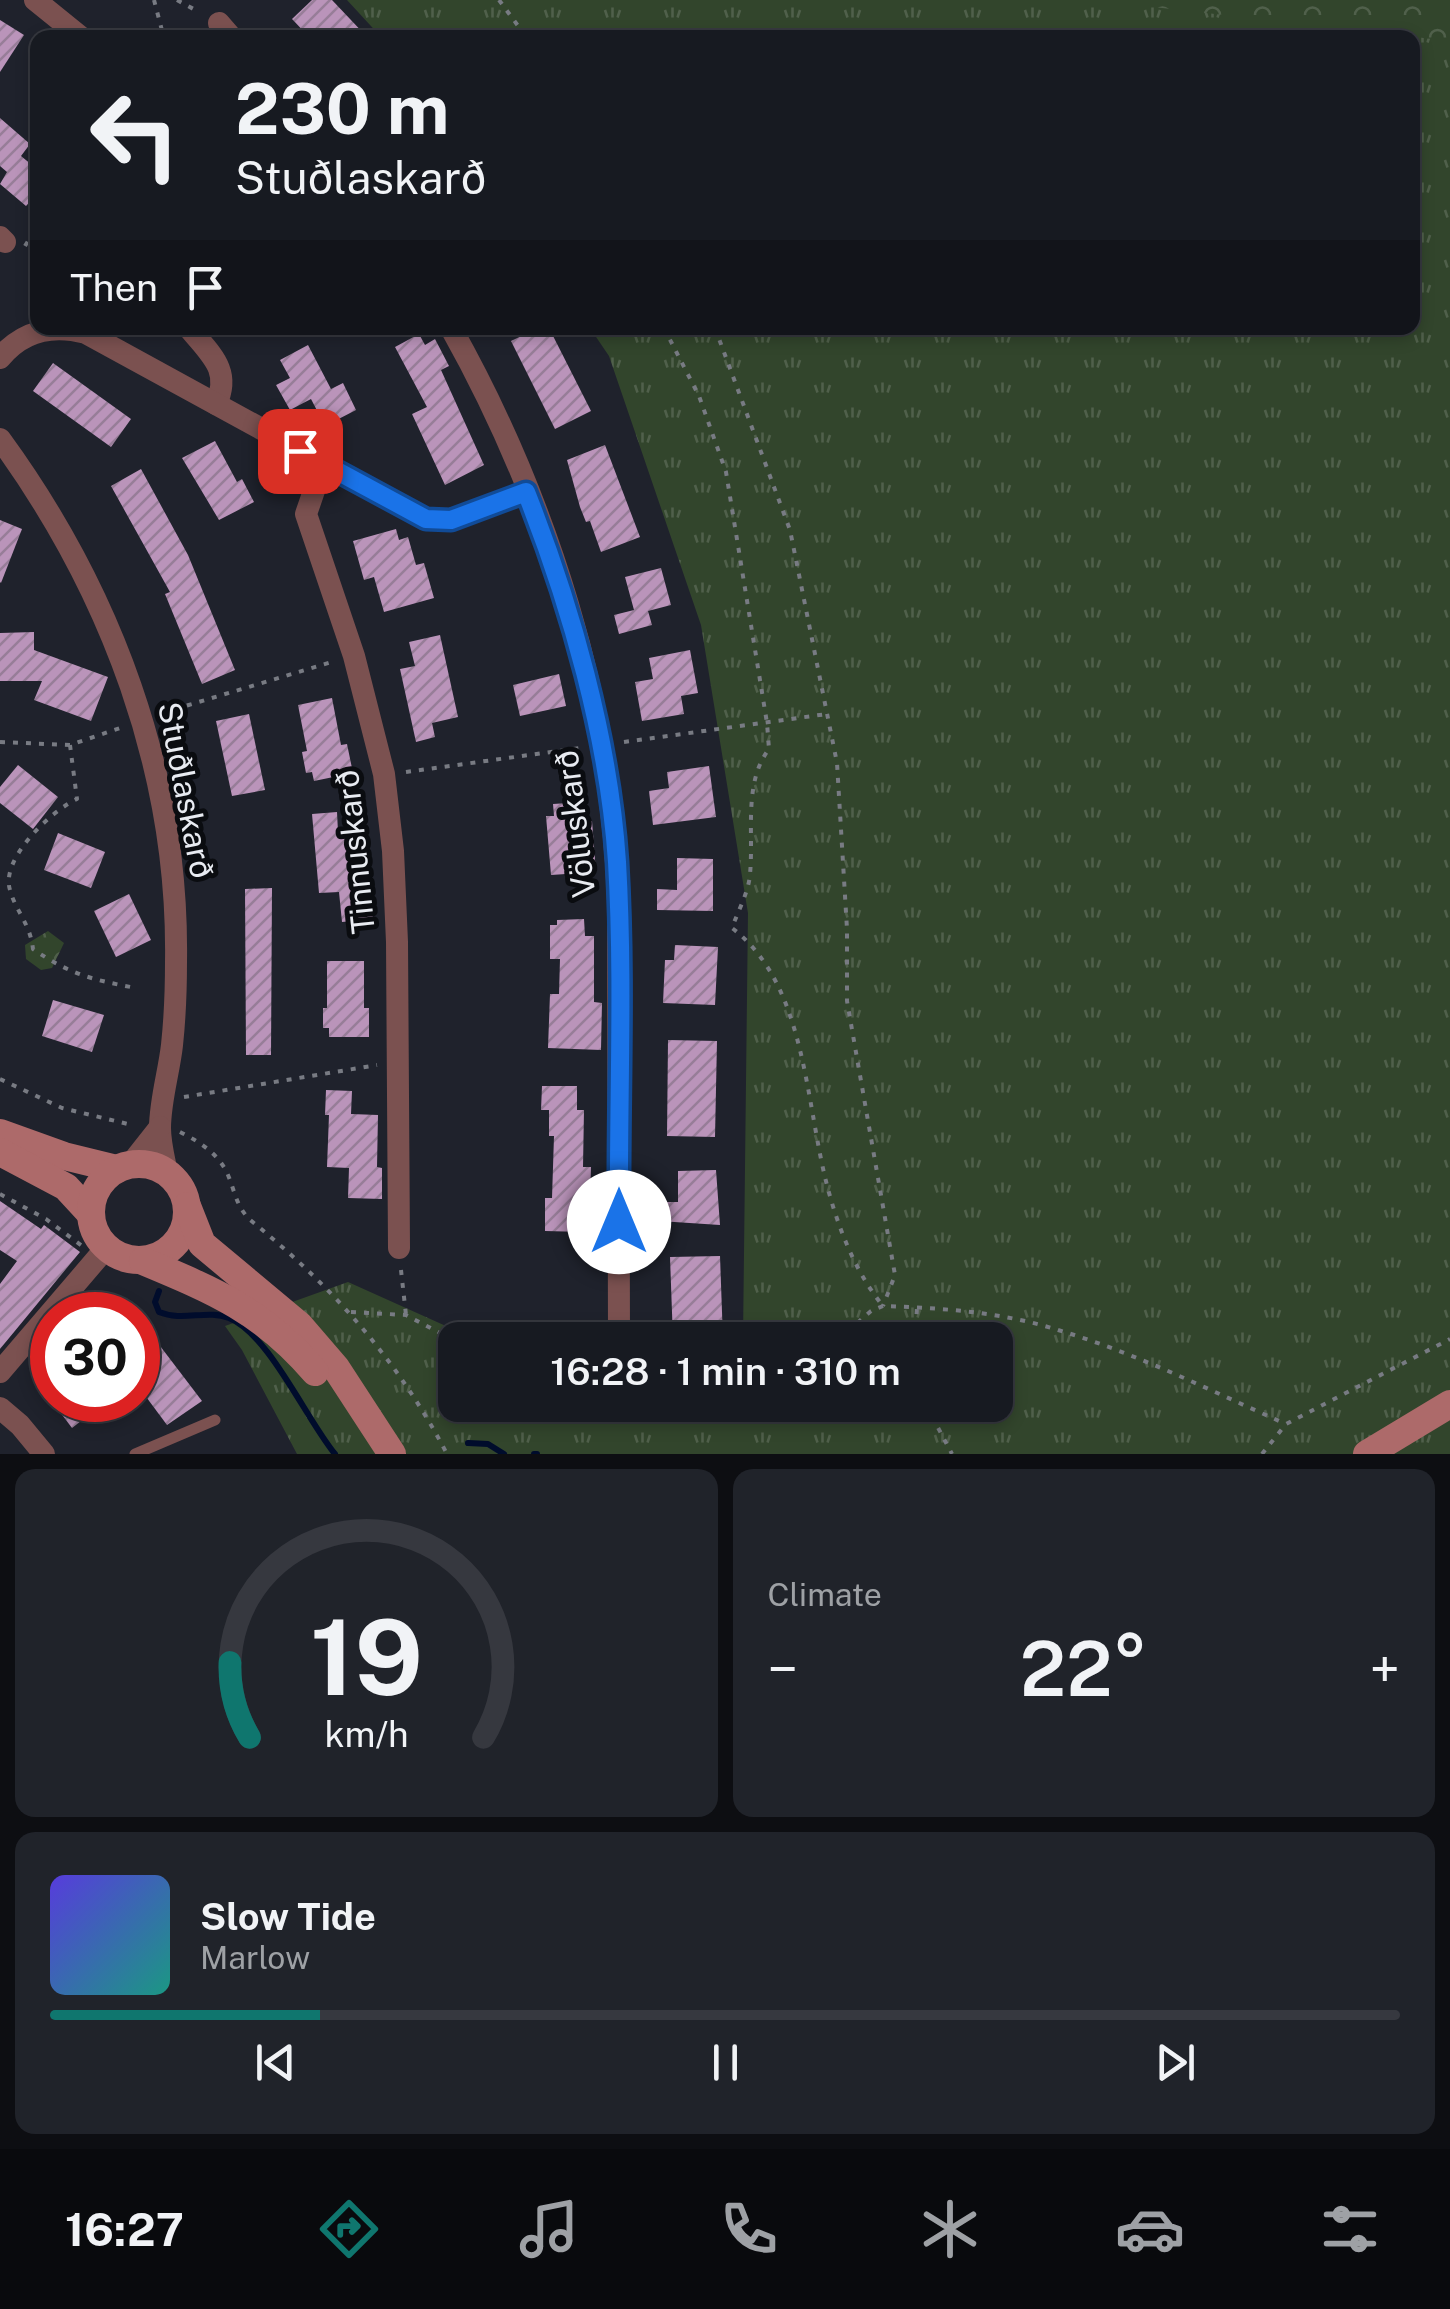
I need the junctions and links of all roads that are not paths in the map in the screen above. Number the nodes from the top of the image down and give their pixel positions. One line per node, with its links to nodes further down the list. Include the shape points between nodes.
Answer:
1 (34, 0): 2 (street)
2 (72, 30)
3 (30, 335): 7 (street)
4 (86, 335): 8 (street)
5 (195, 335): 8 (street, via 223,378)
6 (455, 335): 11 (street, Völuskarð, via 507,438)
7 (0, 358)
8 (216, 404): 10 (street)
9 (2, 447): 12 (street, Stuðlaskarð, via 66,540 143,719 169,838 176,920 176,1000)
10 (328, 467): 11 (street, via 439,521); 19 (street, Tinnuskarð, via 306,514 364,692 384,774 393,852)
11 (526, 492): 22 (street, Völuskarð, via 582,663 616,858)
12 (157, 1127): 15 (street, Stuðlaskarð); 16 (street, Stuðlaskarð)
13 (0, 1133): 15 (main road, via 64,1156)
14 (0, 1152): 18 (main road, via 66,1187)
15 (124, 1167): 16 (main road); 18 (main road, via 97,1187)
16 (167, 1173): 17 (main road)
17 (187, 1206): 21 (main road, via 170,1250); 30 (main road, via 202,1244 299,1326 336,1368)
18 (90, 1213): 20 (main road)
19 (399, 1248)
20 (102, 1254): 21 (main road); 23 (street)
21 (143, 1260): 29 (main road, via 255,1313 332,1392)
22 (619, 1322)
23 (0, 1372)
24 (1450, 1404): 31 (main road)
25 (0, 1408): 27 (street)
26 (215, 1420): 28 (lane)
27 (44, 1454)
28 (136, 1454)
29 (370, 1454)
30 (392, 1454)
31 (1367, 1454)

